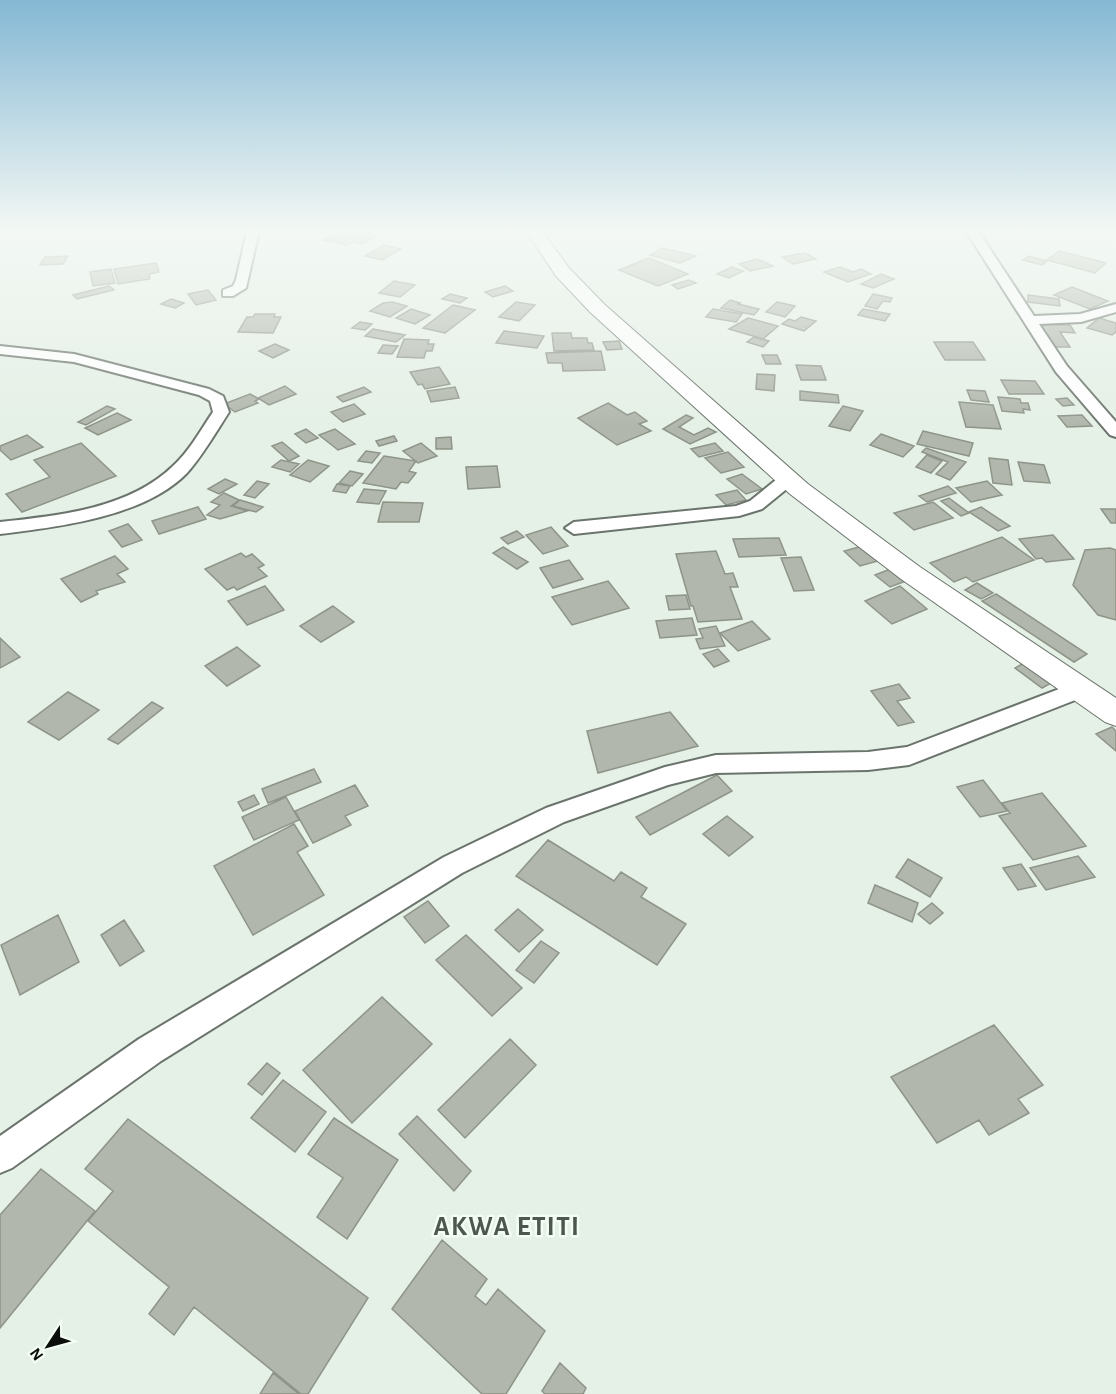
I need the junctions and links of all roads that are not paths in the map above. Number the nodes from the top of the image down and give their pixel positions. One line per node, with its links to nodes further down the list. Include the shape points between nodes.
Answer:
1 (585, 296): 7 (main road)
2 (1014, 296): 4 (street)
3 (1116, 308): 4 (street, via 1081,318)
4 (1031, 320): 6 (street, via 1061,369)
5 (0, 350): 8 (street, via 74,358 204,392 217,399 221,412 176,474 124,503 84,516)
6 (1116, 432)
7 (788, 479): 9 (street, via 756,505 739,511); 10 (main road, via 899,565)
8 (0, 528)
9 (574, 528)
10 (1080, 689): 11 (main road); 12 (street, via 909,756 868,761 716,764 665,776 555,815 453,865 150,1050)
11 (1116, 714)
12 (0, 1156)

